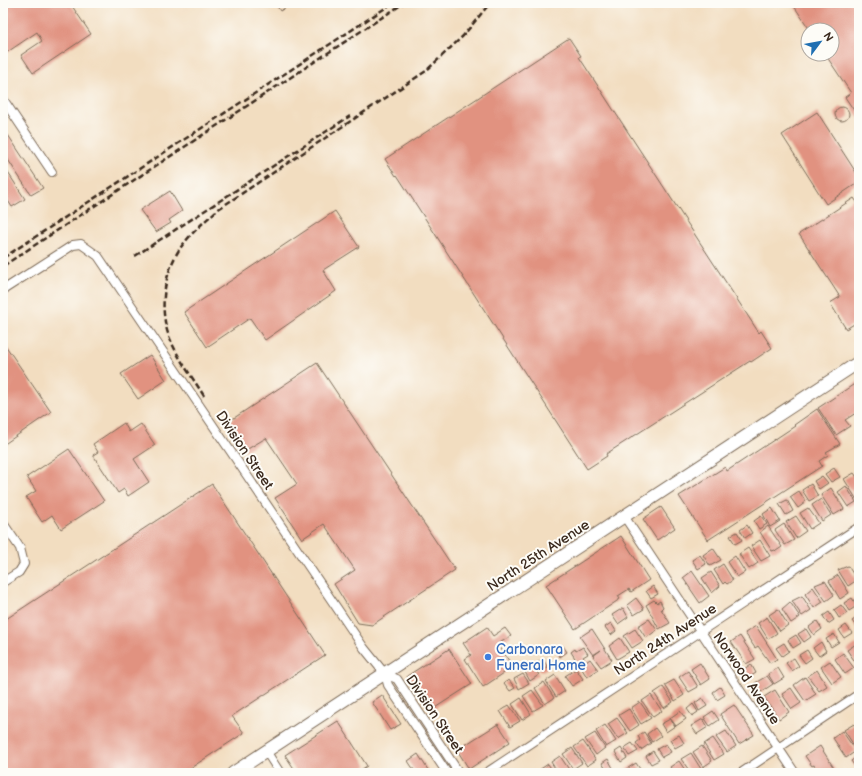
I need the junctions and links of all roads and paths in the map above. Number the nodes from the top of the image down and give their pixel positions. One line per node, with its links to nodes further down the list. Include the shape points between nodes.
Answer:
1 (3, 99): 2 (street)
2 (52, 172)
3 (3, 290): 10 (street, Division Street, via 66,248 81,244 98,256 364,648)
4 (859, 362): 5 (main road, North 25th Avenue)
5 (624, 516): 9 (street, Norwood Avenue); 10 (main road, North 25th Avenue)
6 (3, 523): 8 (street, via 20,548 24,564 19,572)
7 (859, 527): 9 (street, North 24th Avenue)
8 (3, 582)
9 (700, 632): 12 (street, Norwood Avenue); 18 (street, North 24th Avenue)
10 (385, 674): 13 (main road, North 25th Avenue); 16 (street, Division Street, via 388,685); 17 (street, Division Street, via 397,679)
11 (859, 694): 12 (street)
12 (778, 748): 19 (street); 20 (street, Norwood Avenue)
13 (266, 752): 14 (main road, North 25th Avenue); 15 (street)
14 (233, 773)
15 (280, 773)
16 (447, 773)
17 (459, 773)
18 (486, 773)
19 (740, 773)
20 (795, 773)

